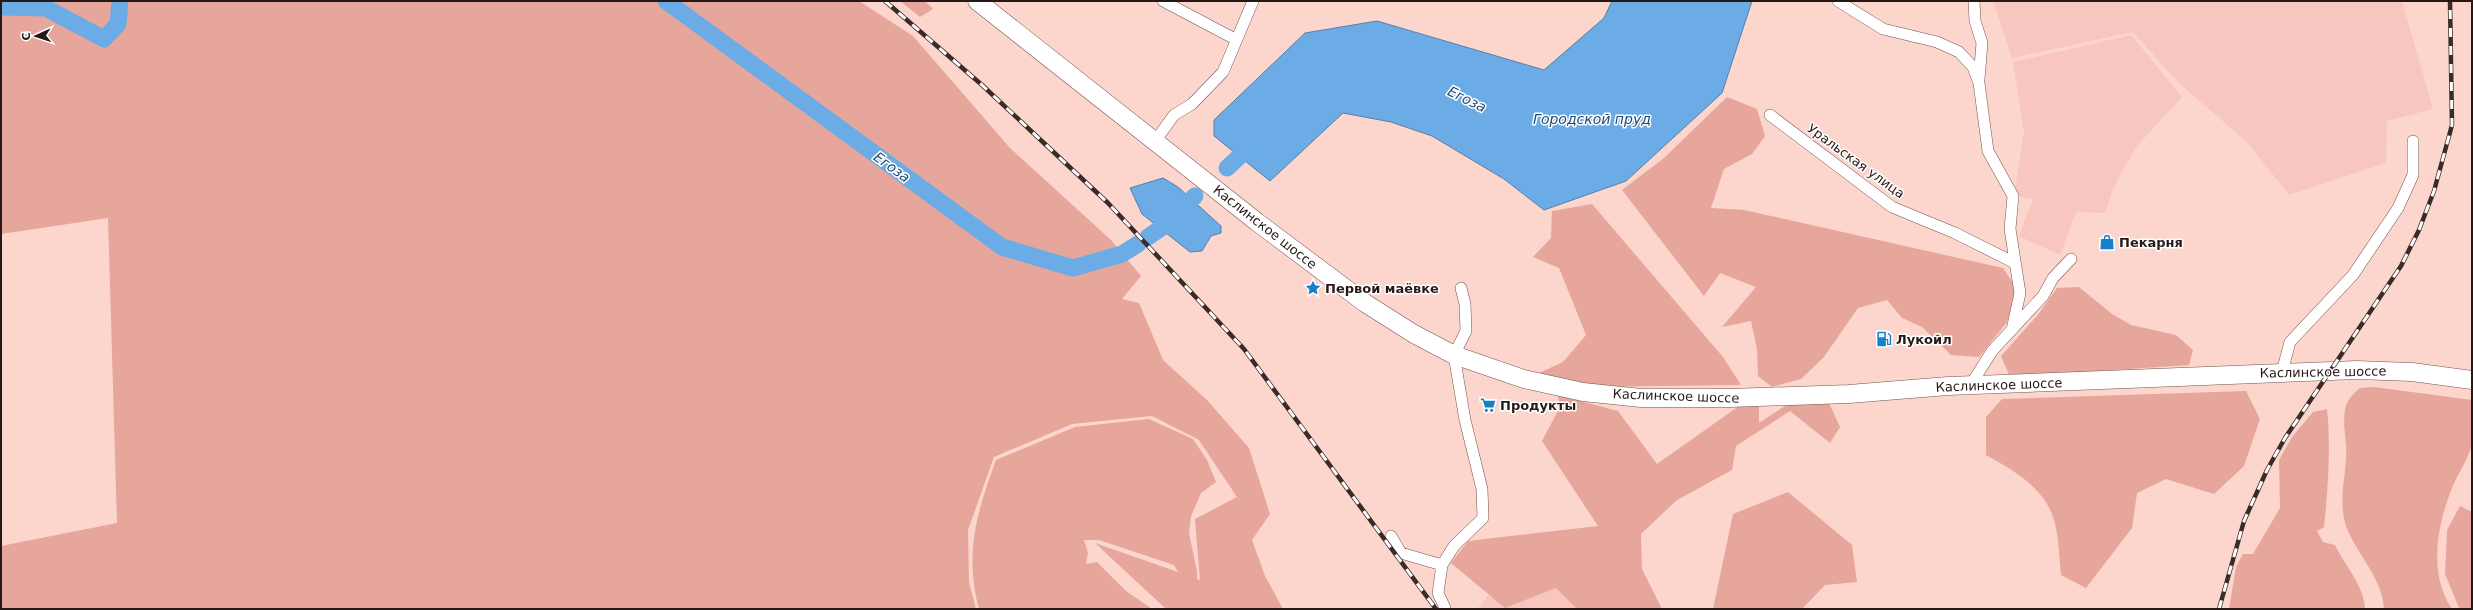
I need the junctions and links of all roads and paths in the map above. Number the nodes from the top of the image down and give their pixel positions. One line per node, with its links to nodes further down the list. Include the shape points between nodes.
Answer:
1 (977, 1): 9 (main road, Каслинское шоссе)
2 (1163, 1): 6 (street)
3 (1253, 1): 6 (street)
4 (1838, 1): 7 (street, via 1883,29 1937,42 1959,52 1973,67)
5 (1974, 1): 7 (street, via 1975,21 1982,43)
6 (1235, 39): 9 (street, via 1223,72 1192,104 1174,115)
7 (1979, 84): 12 (street, via 1988,151 2013,196 2010,229)
8 (1770, 115): 12 (street, Уральская улица, via 1892,207 1955,233)
9 (1156, 140): 15 (main road, Каслинское шоссе, via 1330,278 1408,330)
10 (2413, 141): 16 (street, via 2412,175 2398,208 2353,275 2290,342)
11 (2071, 259): 14 (street, via 2053,278 2044,296)
12 (2015, 263): 14 (street, via 2020,293)
13 (1461, 288): 15 (street, via 1465,304 1466,331)
14 (2012, 330): 18 (street, via 1992,352)
15 (1454, 355): 18 (main road, Каслинское шоссе, via 1524,379 1583,392 1641,398 1849,394); 20 (street, via 1465,420 1482,489 1484,518 1454,546)
16 (2282, 372): 17 (main road, Каслинское шоссе, via 2412,372); 18 (main road, Каслинское шоссе)
17 (2472, 380)
18 (1970, 386)
19 (1391, 536): 20 (street, via 1401,553)
20 (1442, 565): 21 (street, via 1438,593)
21 (1445, 608)

